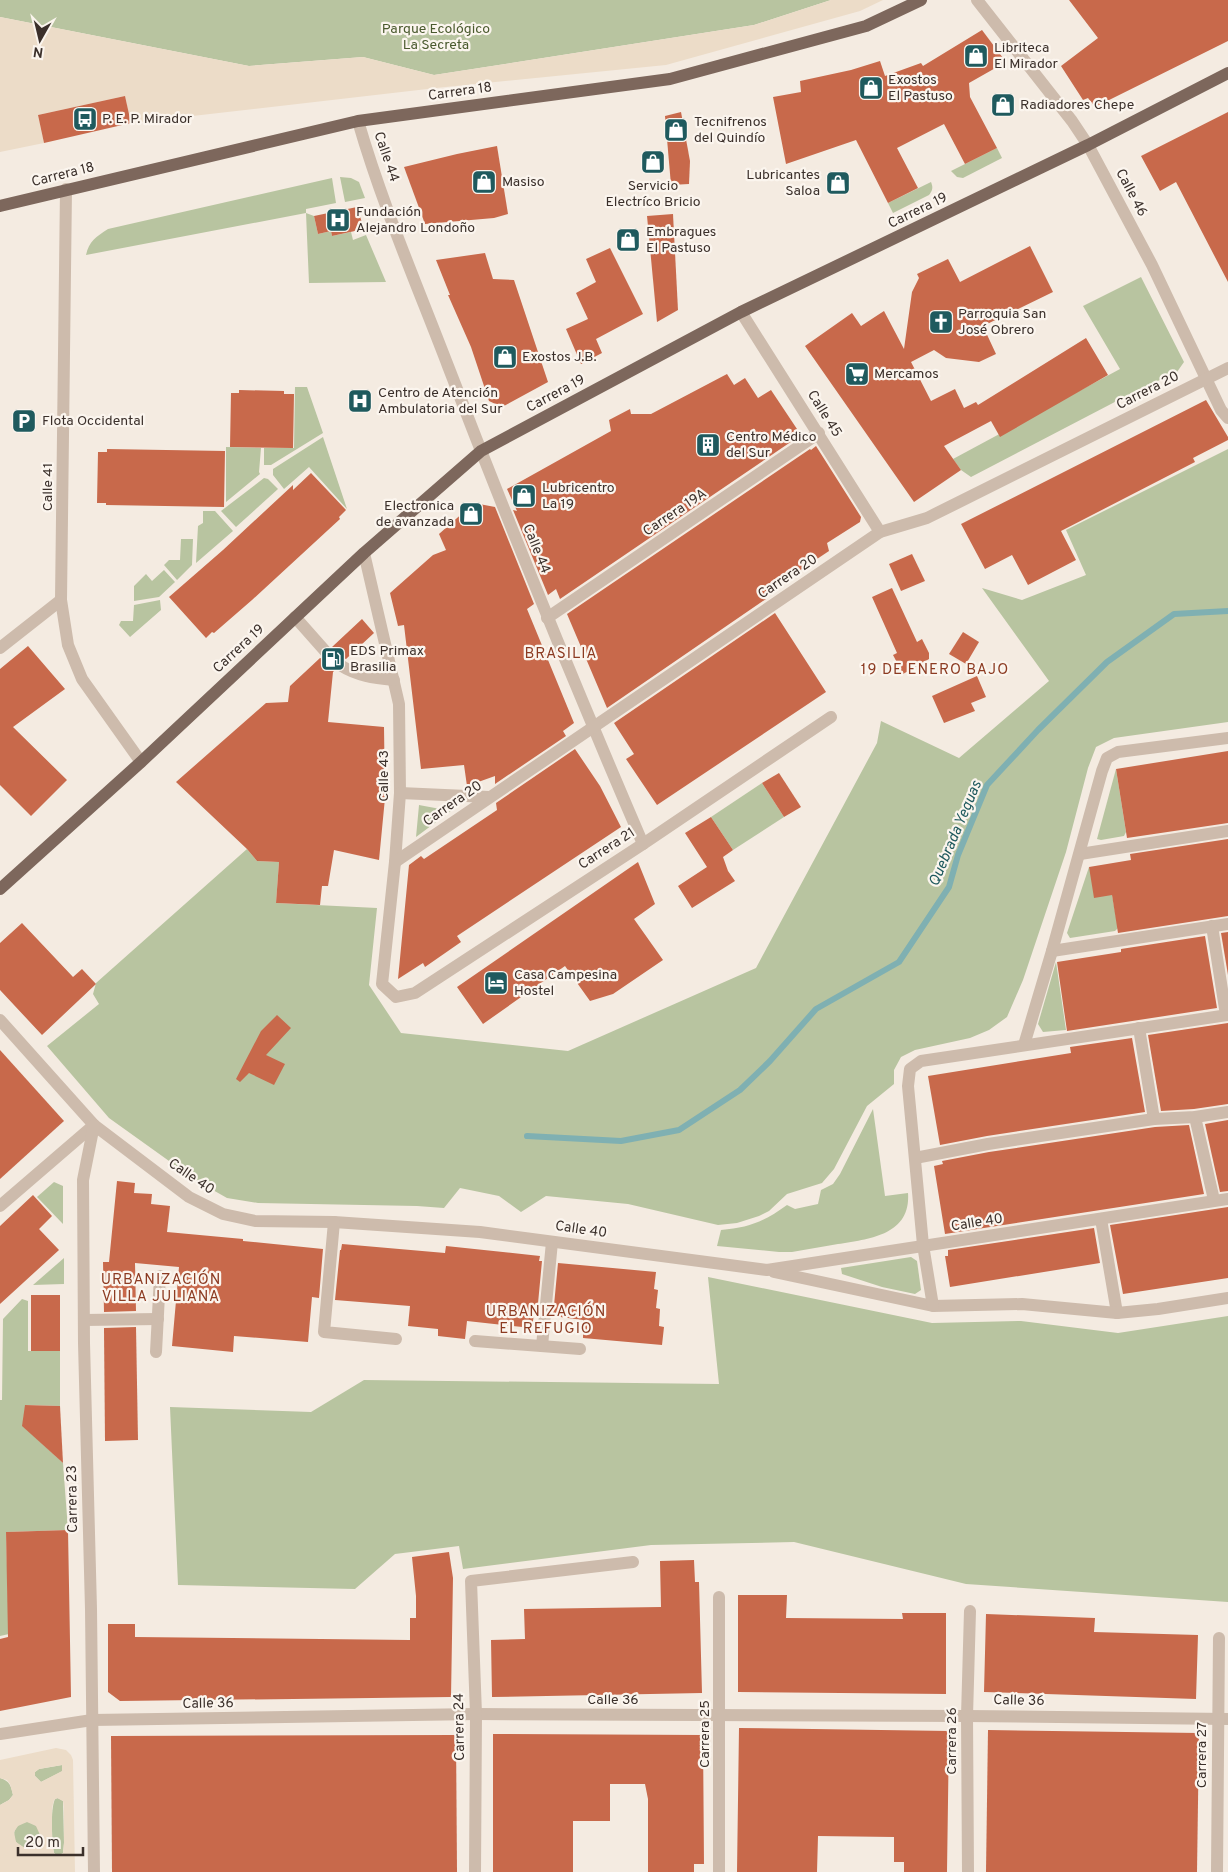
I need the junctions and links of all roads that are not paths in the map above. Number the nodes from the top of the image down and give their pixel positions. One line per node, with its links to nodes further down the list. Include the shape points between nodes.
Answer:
1 (921, 0): 4 (main road, Carrera 18, via 866,26 670,79)
2 (977, 0): 5 (street, Calle 46)
3 (1227, 75): 5 (main road, Carrera 19)
4 (358, 121): 6 (main road, Carrera 18); 13 (street, Calle 44, via 376,178)
5 (1088, 145): 8 (main road, Carrera 19); 10 (street, Calle 46)
6 (66, 189): 7 (main road, Carrera 18); 16 (street, Calle 41)
7 (0, 206)
8 (741, 312): 12 (street, Calle 45); 13 (main road, Carrera 19)
9 (1228, 368): 10 (street, Carrera 20)
10 (1207, 378): 11 (street, Calle 46); 14 (street, Carrera 20, via 927,518)
11 (1228, 418)
12 (819, 432): 14 (street, Calle 45); 18 (street, Carrera 19A)
13 (481, 451): 15 (main road, Carrera 19); 18 (street, Calle 44)
14 (880, 532): 24 (street, Carrera 20)
15 (364, 553): 17 (main road, Carrera 19); 22 (street, Calle 43)
16 (61, 600): 19 (street); 26 (street, Calle 41, via 68,644 82,679)
17 (296, 617): 20 (street); 26 (main road, Carrera 19)
18 (547, 618): 24 (street, Calle 44)
19 (0, 648)
20 (326, 652)
21 (340, 665): 22 (street, via 352,673)
22 (394, 680): 27 (street, Calle 43, via 399,704)
23 (831, 717): 30 (street, Carrera 21)
24 (593, 728): 28 (street, Carrera 20); 30 (street, Calle 44)
25 (1228, 738): 31 (street, via 1118,752 1108,758)
26 (141, 762): 33 (main road, Carrera 19)
27 (400, 793): 28 (street); 32 (street, Calle 43)
28 (489, 797): 32 (street, Carrera 20)
29 (1228, 831): 31 (street)
30 (643, 844): 37 (street, Carrera 21, via 415,992)
31 (1080, 854): 36 (street)
32 (395, 862): 37 (street, Calle 43, via 382,984)
33 (0, 889)
34 (1228, 924): 35 (street)
35 (1212, 926): 36 (street); 38 (street)
36 (1052, 951): 41 (street)
37 (396, 998)
38 (1227, 1015): 40 (street)
39 (0, 1020): 45 (street, Calle 40)
40 (1139, 1028): 41 (street); 44 (street)
41 (1024, 1045): 46 (street, via 921,1061 910,1069 908,1086)
42 (1228, 1112): 43 (street)
43 (1195, 1117): 44 (street); 48 (street)
44 (1154, 1119): 46 (street)
45 (94, 1126): 49 (street); 51 (street, Calle 40, via 190,1197 222,1214 255,1221); 60 (street, Carrera 23, via 83,1180)
46 (915, 1158): 53 (street)
47 (1228, 1199): 48 (street, Calle 40)
48 (1214, 1200): 50 (street, Calle 40)
49 (0, 1206)
50 (1100, 1219): 53 (street, Calle 40); 58 (street)
51 (334, 1222): 52 (street, Calle 40, via 480,1232); 61 (street, via 324,1332)
52 (552, 1242): 54 (street, Calle 40); 63 (street)
53 (923, 1245): 54 (street, Calle 40); 57 (street)
54 (767, 1270): 57 (street)
55 (160, 1276): 59 (street)
56 (1228, 1298): 58 (street)
57 (932, 1306): 58 (street, via 1022,1304)
58 (1117, 1313)
59 (158, 1319): 60 (street); 65 (street)
60 (84, 1320): 74 (street, Carrera 23)
61 (396, 1339)
62 (475, 1341): 63 (street)
63 (542, 1346): 64 (street)
64 (580, 1349)
65 (156, 1352)
66 (633, 1562): 70 (street, Carrera 24, via 471,1581)
67 (719, 1596): 71 (street, Carrera 25)
68 (970, 1611): 72 (street, Carrera 26)
69 (1219, 1638): 73 (street, Carrera 27)
70 (476, 1714): 71 (street, Calle 36); 74 (street, Calle 36); 77 (street, Carrera 24)
71 (720, 1715): 72 (street, Calle 36); 78 (street, Carrera 25)
72 (967, 1716): 73 (street, Calle 36); 79 (street, Carrera 26)
73 (1222, 1719): 80 (street, Carrera 27)
74 (92, 1720): 75 (street, Calle 36); 76 (street, Carrera 23)
75 (0, 1734)
76 (94, 1872)
77 (475, 1872)
78 (718, 1872)
79 (968, 1872)
80 (1217, 1872)

